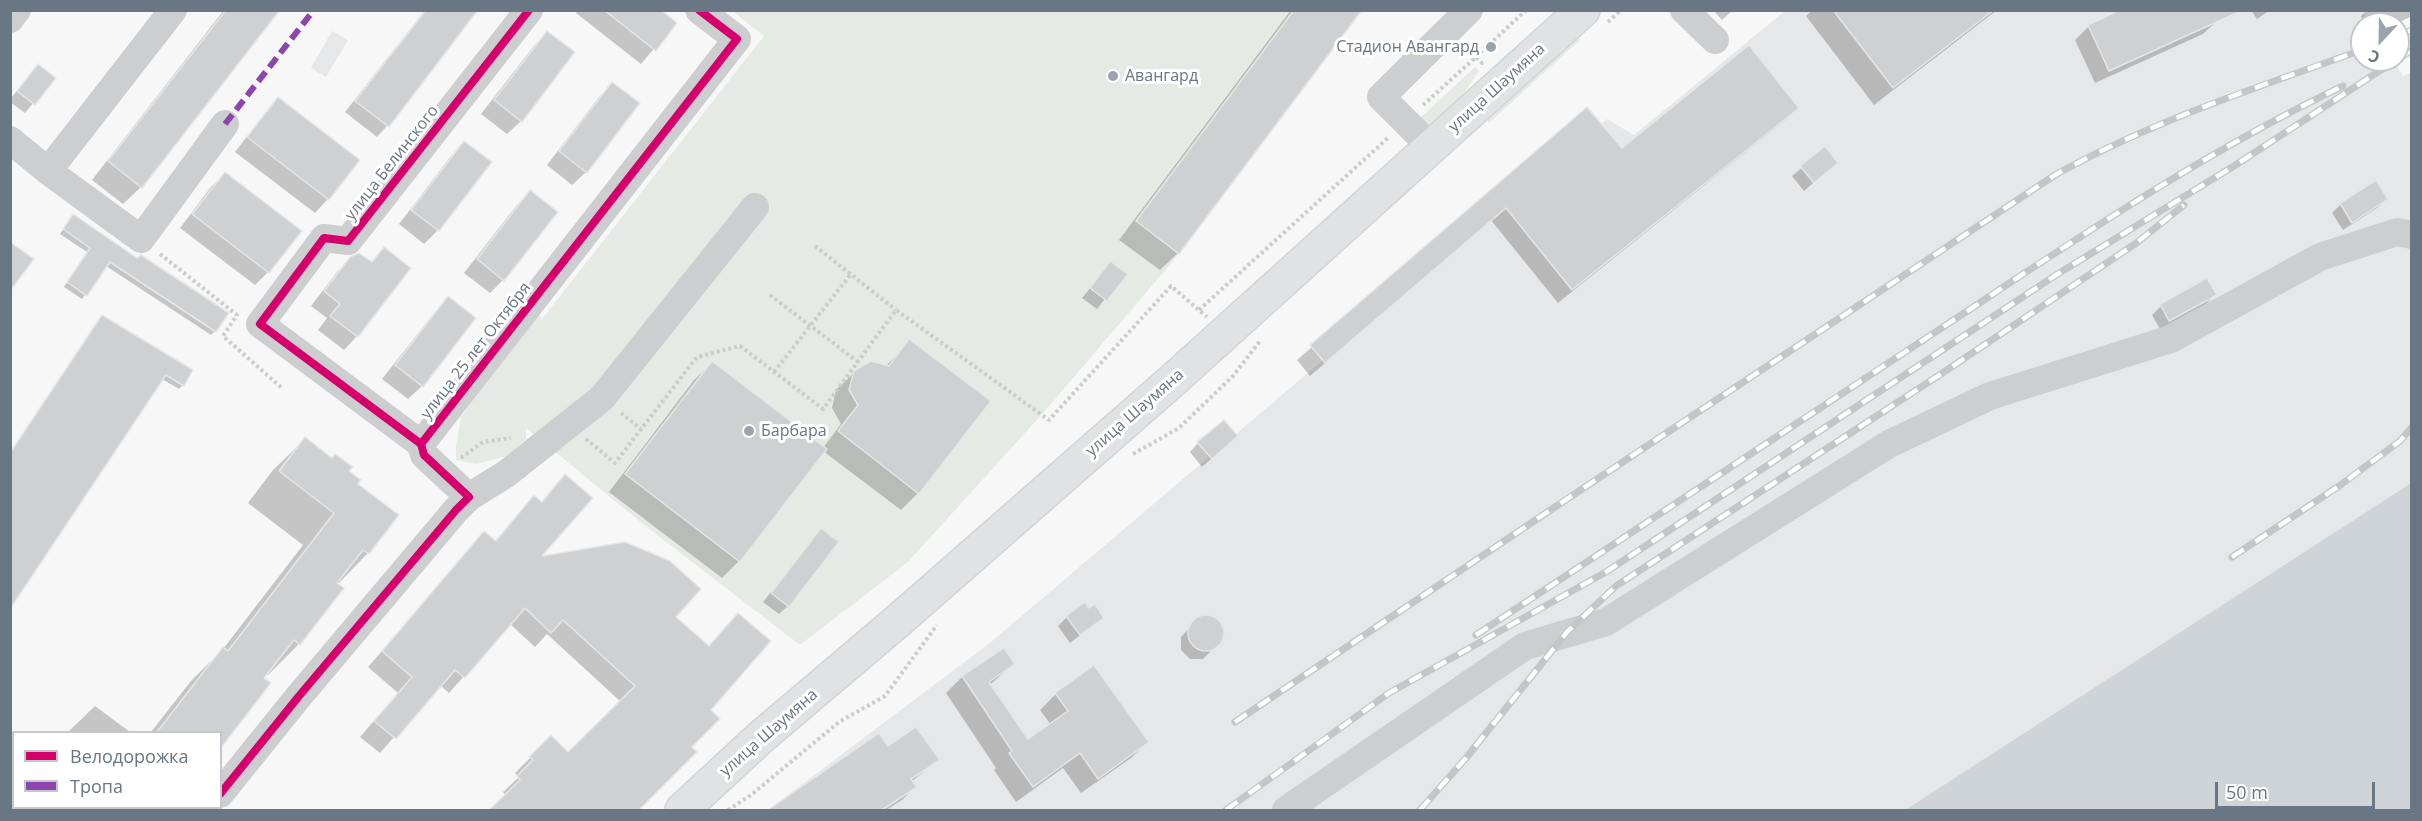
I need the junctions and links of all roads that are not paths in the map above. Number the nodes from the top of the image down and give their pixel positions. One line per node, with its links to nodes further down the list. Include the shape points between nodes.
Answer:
1 (17, 10): 8 (street)
2 (173, 10): 13 (street)
3 (529, 10): 16 (street, улица Белинского, via 348,241 324,238 260,324)
4 (699, 10): 16 (street, улица 25 лет Октября, via 737,39)
5 (1469, 10): 12 (street, via 1381,97)
6 (1583, 10): 12 (main road, улица Шаумяна)
7 (1684, 10): 9 (street)
8 (10, 19)
9 (1715, 40)
10 (225, 124): 13 (street, via 141,239)
11 (10, 140): 13 (street)
12 (1431, 147): 19 (main road, улица Шаумяна)
13 (48, 171)
14 (755, 207): 17 (street, via 602,398 506,474)
15 (2412, 235): 20 (street, via 2397,232 2320,257 2171,339 1990,396 1889,444 1606,622 1525,646)
16 (421, 444): 17 (street, улица 25 лет Октября, via 424,455)
17 (469, 497): 18 (street, via 298,696)
18 (222, 791)
19 (682, 810)
20 (1286, 810)

